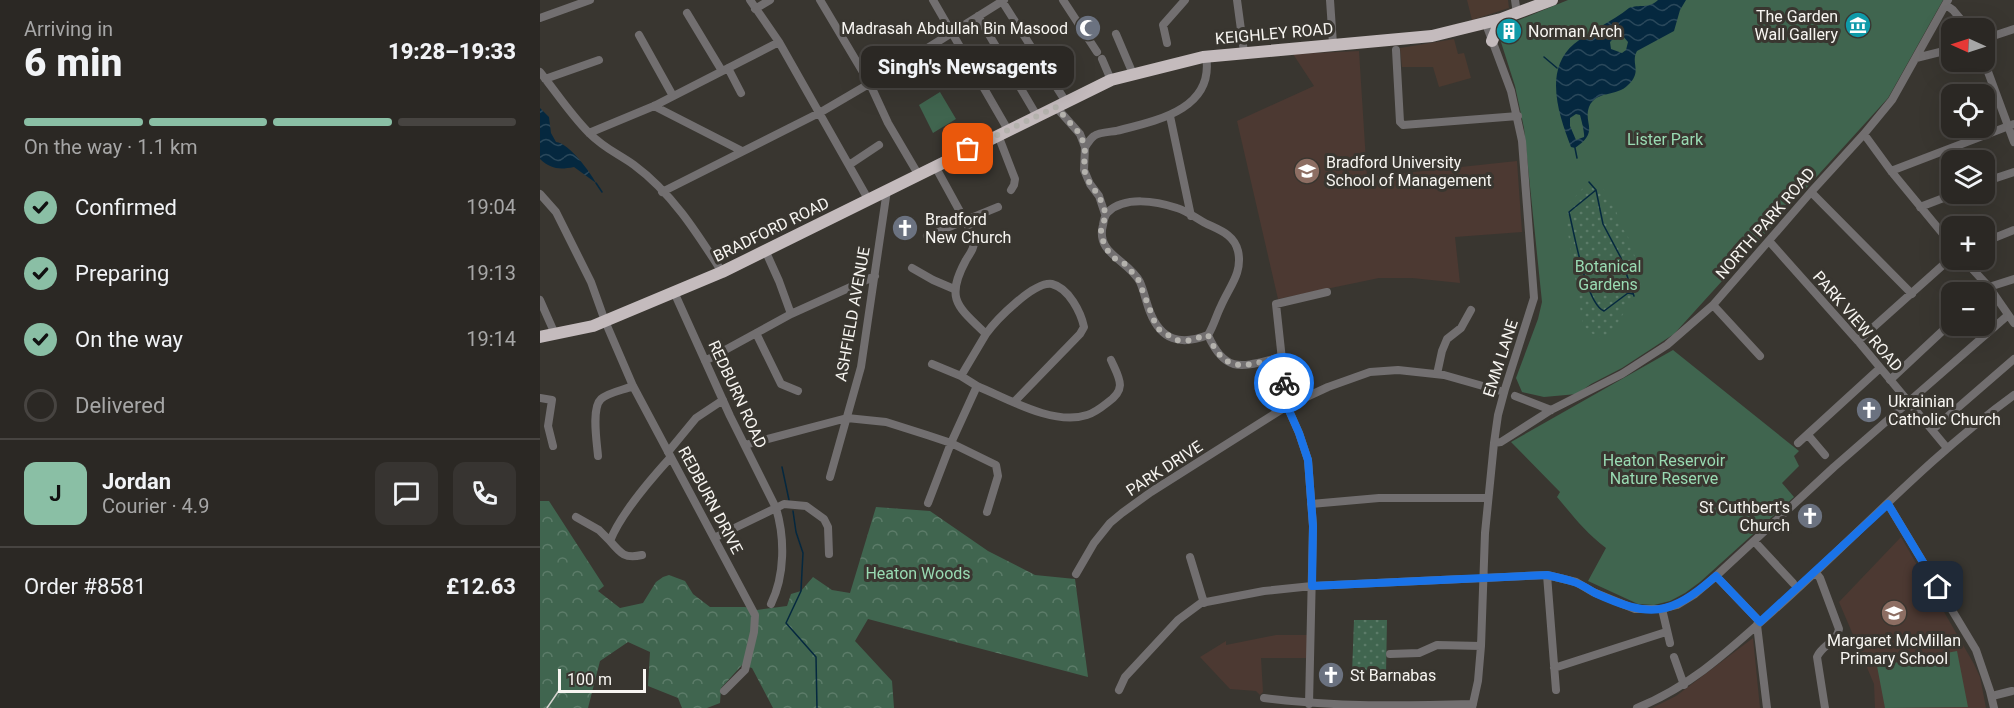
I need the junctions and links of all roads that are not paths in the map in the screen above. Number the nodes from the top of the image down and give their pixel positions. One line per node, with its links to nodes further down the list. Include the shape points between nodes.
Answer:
1 (590, 0): 18 (street)
2 (750, 0): 15 (street)
3 (770, 0): 15 (street)
4 (820, 0): 42 (street)
5 (933, 0): 23 (street)
6 (1063, 0): 41 (street)
7 (1185, 0): 29 (street, via 1163,25)
8 (1237, 0): 32 (street)
9 (1330, 0): 30 (street)
10 (1515, 0): 14 (street)
11 (1552, 0): 14 (highway, KEIGHLEY ROAD)
12 (1003, 1): 17 (street); 45 (street)
13 (1947, 2): 19 (street); 35 (street, NORTH PARK ROAD)
14 (1521, 8): 20 (highway, KEIGHLEY ROAD)
15 (755, 9): 28 (street)
16 (687, 13): 37 (street)
17 (978, 16): 23 (street); 48 (street)
18 (540, 18)
19 (1960, 18)
20 (1501, 19): 21 (highway, KEIGHLEY ROAD); 27 (highway)
21 (1486, 24): 27 (street, EMM LANE); 30 (highway, KEIGHLEY ROAD, via 1432,36)
22 (2014, 29): 26 (street)
23 (951, 32): 42 (street); 52 (street)
24 (1116, 34): 39 (street)
25 (639, 35): 44 (street)
26 (1995, 35)
27 (1492, 41): 50 (street, EMM LANE)
28 (779, 42): 37 (street); 47 (street)
29 (1167, 43)
30 (1333, 44): 32 (highway, KEIGHLEY ROAD)
31 (1396, 50): 50 (street, via 1403,125)
32 (1244, 52): 34 (highway, KEIGHLEY ROAD)
33 (1941, 52): 35 (street)
34 (1206, 56): 39 (highway, KEIGHLEY ROAD); 49 (street, via 1207,72 1197,96)
35 (1916, 58): 55 (street, NORTH PARK ROAD, via 1892,100)
36 (599, 60): 40 (street)
37 (725, 70): 43 (street); 44 (street)
38 (1989, 72): 51 (street)
39 (1133, 74): 41 (highway, KEIGHLEY ROAD)
40 (543, 75): 53 (street)
41 (1112, 80): 45 (highway, KEIGHLEY ROAD)
42 (870, 84): 47 (street); 65 (street)
43 (741, 93)
44 (673, 96): 46 (street)
45 (1061, 105): 48 (highway, KEIGHLEY ROAD); 54 (street)
46 (654, 106): 53 (street); 60 (street)
47 (821, 112): 60 (street); 61 (street)
48 (1037, 116): 52 (highway, KEIGHLEY ROAD)
49 (1170, 116): 56 (street); 81 (street)
50 (1518, 116): 126 (street, EMM LANE, via 1534,298)
51 (2011, 125): 57 (street); 63 (street)
52 (1003, 132): 62 (highway, BRADFORD ROAD); 68 (street, via 1015,179)
53 (589, 133): 69 (street)
54 (1080, 134): 56 (street); 59 (street)
55 (1864, 134): 63 (street); 70 (street, NORTH PARK ROAD)
56 (1095, 135): 59 (street)
57 (2014, 141)
58 (879, 145): 61 (street)
59 (1085, 147): 72 (street, via 1084,170)
60 (742, 151): 69 (street)
61 (849, 165): 73 (street)
62 (935, 166): 65 (highway, BRADFORD ROAD); 82 (street)
63 (1891, 171): 78 (street)
64 (2014, 172): 66 (street)
65 (918, 174): 67 (highway, BRADFORD ROAD)
66 (1995, 178)
67 (888, 190): 73 (highway, BRADFORD ROAD); 92 (street, ASHFIELD AVENUE)
68 (1011, 190)
69 (662, 192): 91 (street, via 687,218)
70 (1811, 192): 87 (street, NORTH PARK ROAD); 98 (street)
71 (540, 194): 76 (street, REDBURN DRIVE)
72 (1099, 196): 75 (street); 80 (street)
73 (868, 199): 88 (highway, BRADFORD ROAD)
74 (1941, 199): 78 (street)
75 (1120, 203): 80 (street); 81 (street, via 1160,204 1179,208)
76 (549, 204): 79 (street); 105 (street, REDBURN DRIVE, via 591,282)
77 (998, 207): 82 (street)
78 (1920, 207): 84 (street)
79 (540, 209)
80 (1106, 214): 110 (street, via 1101,231 1104,245 1138,279 1157,328 1176,340)
81 (1191, 216): 110 (street, via 1231,237 1238,252 1235,281)
82 (966, 220): 85 (street); 95 (street, via 975,247)
83 (2014, 230): 86 (street)
84 (1941, 232)
85 (927, 236)
86 (1995, 238)
87 (1769, 241): 101 (street, NORTH PARK ROAD); 112 (street, PARK VIEW ROAD)
88 (765, 250): 91 (highway, BRADFORD ROAD); 103 (street)
89 (1941, 267): 98 (street)
90 (912, 268): 95 (street)
91 (722, 272): 96 (highway, BRADFORD ROAD)
92 (875, 276): 103 (street); 135 (street, ASHFIELD AVENUE, via 861,367)
93 (2014, 279): 94 (street)
94 (1995, 286)
95 (954, 289): 109 (street, via 954,297 966,315)
96 (674, 292): 105 (highway, BRADFORD ROAD); 117 (street, REDBURN ROAD)
97 (1327, 292): 114 (street, via 1276,304)
98 (1912, 294): 112 (street)
99 (540, 300): 108 (street)
100 (1995, 300): 104 (street)
101 (1713, 305): 113 (street); 134 (street, NORTH PARK ROAD, via 1658,351)
102 (1472, 310): 120 (street, via 1461,328 1447,339)
103 (791, 314): 107 (street)
104 (2011, 319): 132 (street)
105 (605, 321): 108 (highway, BRADFORD ROAD); 123 (street, REDBURN DRIVE)
106 (1941, 332): 122 (street)
107 (756, 333): 117 (street); 125 (street, via 781,384)
108 (555, 334): 111 (highway, BRADFORD ROAD)
109 (986, 334): 121 (street); 131 (street, via 1027,294 1051,284 1071,299 1082,317 1084,327 1080,334)
110 (1208, 335): 114 (street, via 1219,356 1235,364 1249,365)
111 (540, 337)
112 (1857, 341): 119 (street, PARK VIEW ROAD)
113 (1760, 356)
114 (1281, 357): 133 (street)
115 (2014, 359): 136 (street)
116 (1111, 360): 131 (street, via 1121,381 1120,392 1088,415 1061,418)
117 (705, 361): 130 (street, REDBURN ROAD)
118 (932, 364): 121 (street)
119 (1879, 369): 122 (street, PARK VIEW ROAD); 137 (street)
120 (1437, 374): 126 (street, PARK DRIVE); 133 (street, PARK DRIVE, via 1370,372)
121 (961, 376): 124 (street)
122 (1890, 380): 132 (street, PARK VIEW ROAD)
123 (633, 386): 144 (street, REDBURN DRIVE); 146 (street, via 601,399 596,416)
124 (977, 386): 131 (street); 138 (street)
125 (798, 391)
126 (1504, 392): 139 (street, EMM LANE)
127 (2014, 394): 143 (street)
128 (1515, 396): 134 (street)
129 (540, 398): 142 (street, via 552,400 548,426)
130 (723, 399): 141 (street, REDBURN ROAD); 144 (street, via 696,418)
131 (1014, 402)
132 (1910, 403): 136 (street, PARK VIEW ROAD); 157 (street)
133 (1287, 406): 150 (street, via 1308,460); 162 (street, PARK DRIVE, via 1122,513 1094,543)
134 (1551, 410): 139 (street)
135 (848, 418): 138 (street, via 886,423); 141 (street); 147 (street, ASHFIELD AVENUE)
136 (1932, 430): 143 (street, PARK VIEW ROAD)
137 (1808, 435): 140 (street); 145 (street)
138 (951, 443): 149 (street); 153 (street, via 996,465 998,476)
139 (1494, 443): 148 (street, EMM LANE)
140 (1798, 443)
141 (745, 445): 152 (street, REDBURN ROAD)
142 (553, 446)
143 (1947, 448): 151 (street)
144 (669, 455): 155 (street, REDBURN DRIVE); 156 (street)
145 (1825, 455)
146 (598, 456)
147 (830, 477)
148 (1488, 498): 150 (street, via 1379,498); 165 (street, EMM LANE)
149 (928, 503)
150 (1311, 504): 167 (street)
151 (1888, 504): 161 (street); 183 (street, via 1976,650)
152 (776, 508): 155 (street); 158 (street, via 784,504 806,506 824,519 830,537); 169 (street, REDBURN ROAD, via 782,555)
153 (987, 512)
154 (576, 517): 156 (street)
155 (714, 538): 181 (street, REDBURN DRIVE, via 754,615 745,670)
156 (610, 541): 159 (street, via 625,556)
157 (1754, 541): 164 (street); 166 (street)
158 (828, 554)
159 (642, 555)
160 (1190, 557): 168 (street)
161 (1815, 573): 171 (street); 190 (street, via 1839,629 1838,636 1817,657)
162 (1076, 574)
163 (1547, 575): 165 (street); 170 (street, via 1575,582 1635,609); 177 (street)
164 (1716, 576): 170 (street, via 1677,605); 171 (street)
165 (1482, 578): 167 (street); 174 (street, EMM LANE)
166 (1793, 583)
167 (1312, 586): 168 (street); 185 (street)
168 (1204, 603): 179 (street, via 1178,620 1125,677)
169 (771, 604)
170 (1662, 609): 172 (street)
171 (1759, 624): 178 (street); 189 (street)
172 (1666, 632): 173 (street); 177 (street)
173 (1670, 643)
174 (1481, 646): 175 (street, via 1437,645 1419,653); 186 (street, EMM LANE)
175 (1390, 654)
176 (1674, 657): 178 (street)
177 (1554, 668): 180 (street)
178 (1684, 685): 188 (street)
179 (1119, 690)
180 (1556, 690)
181 (724, 691)
182 (2012, 691): 183 (street)
183 (1992, 696): 191 (street)
184 (1264, 698): 185 (street)
185 (1309, 704): 187 (street)
186 (1473, 706): 187 (street)
187 (1392, 707)
188 (1637, 708)
189 (1767, 708)
190 (1825, 708)
191 (1994, 708)

